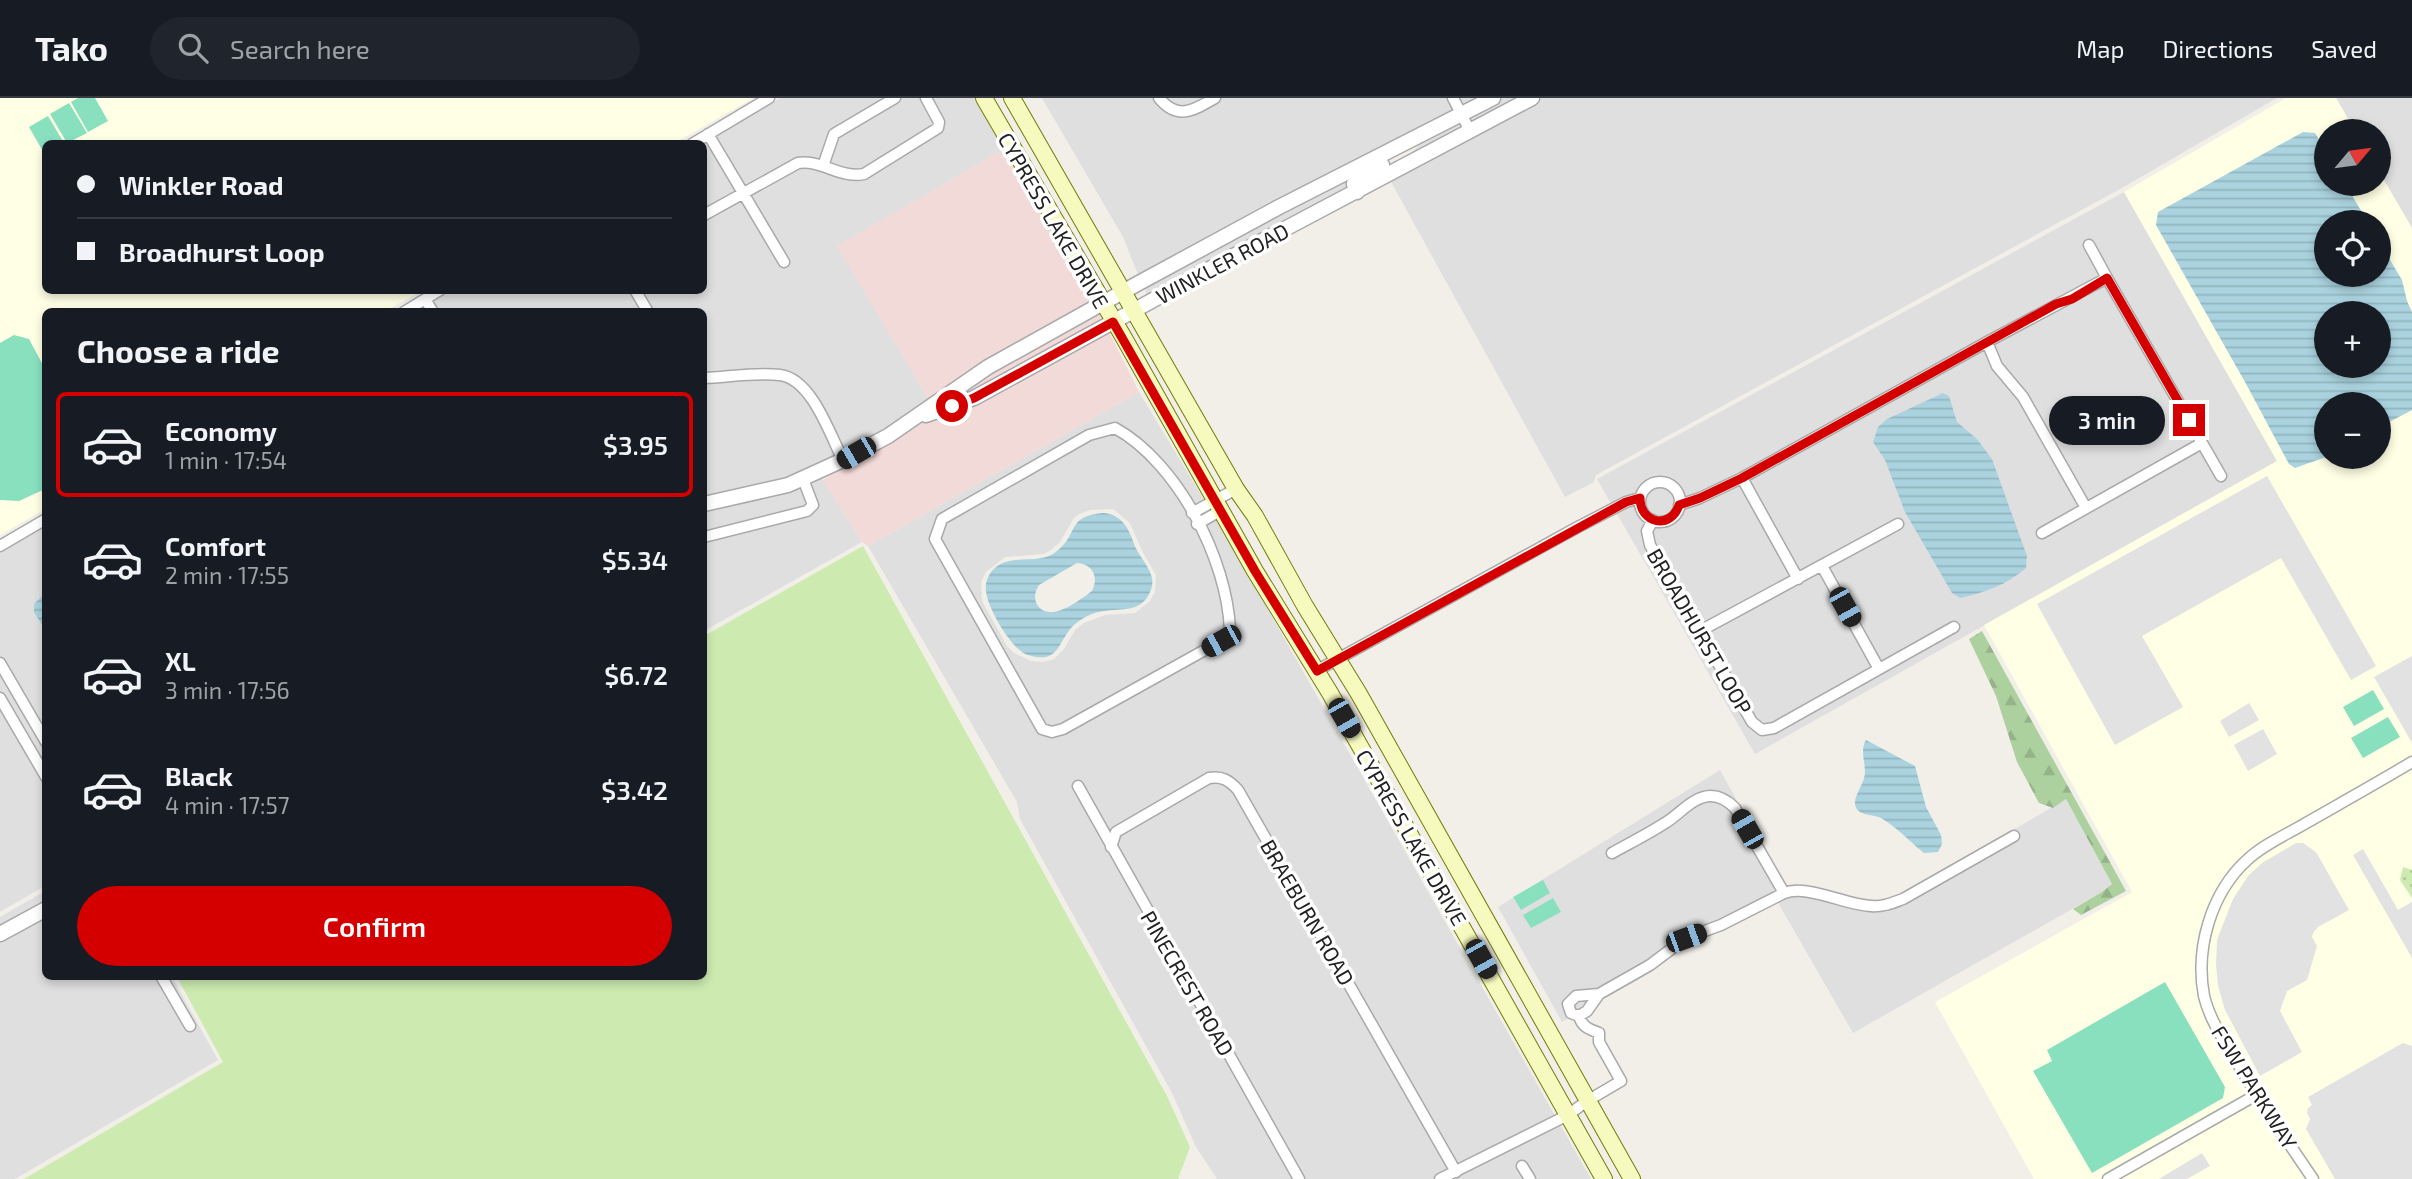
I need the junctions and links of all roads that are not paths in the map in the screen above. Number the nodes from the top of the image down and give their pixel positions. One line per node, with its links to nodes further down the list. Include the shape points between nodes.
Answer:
1 (769, 98): 13 (street)
2 (895, 98): 16 (street, via 834,134)
3 (926, 98): 16 (street, via 939,122 936,130 864,174 850,175)
4 (984, 98): 26 (main road, CYPRESS LAKE DRIVE)
5 (1012, 98): 23 (main road, CYPRESS LAKE DRIVE)
6 (1159, 98): 7 (street, via 1179,112)
7 (1215, 98)
8 (1453, 98): 11 (street)
9 (1493, 98): 11 (street, WINKLER ROAD)
10 (1532, 98): 12 (street, WINKLER ROAD)
11 (1462, 114): 12 (street); 14 (street, WINKLER ROAD)
12 (1470, 131): 18 (street, WINKLER ROAD)
13 (708, 134): 15 (street); 17 (street)
14 (1422, 135): 18 (street, via 1405,152 1360,178 1354,184); 23 (street, WINKLER ROAD)
15 (698, 140)
16 (823, 166): 17 (street, via 798,163)
17 (744, 192): 19 (street); 21 (street)
18 (1357, 192): 29 (street, WINKLER ROAD)
19 (707, 213)
20 (2089, 245): 22 (street)
21 (785, 262)
22 (2107, 278): 31 (street, BROADHURST LOOP); 34 (street)
23 (1122, 292): 26 (street, WINKLER ROAD); 29 (main road, CYPRESS LAKE DRIVE)
24 (433, 294): 25 (street)
25 (425, 299): 27 (street); 28 (street)
26 (1102, 303): 30 (main road, CYPRESS LAKE DRIVE); 33 (street, WINKLER ROAD, via 988,367)
27 (410, 308)
28 (431, 308)
29 (1133, 311): 30 (street, WINKLER ROAD); 39 (main road, CYPRESS LAKE DRIVE)
30 (1113, 322): 33 (street, WINKLER ROAD, via 974,398); 43 (main road, CYPRESS LAKE DRIVE)
31 (1987, 342): 37 (street, BROADHURST LOOP); 44 (street, via 1997,366 2023,397)
32 (707, 378): 35 (street, via 781,375 795,381 814,402)
33 (908, 421): 35 (street, WINKLER ROAD)
34 (2202, 443): 36 (street); 44 (street)
35 (843, 460): 38 (street, WINKLER ROAD)
36 (2221, 476)
37 (1742, 478): 42 (street, BROADHURST LOOP); 53 (street)
38 (803, 479): 41 (street, WINKLER ROAD); 50 (street, via 813,505 807,511)
39 (1236, 489): 43 (street); 56 (main road, CYPRESS LAKE DRIVE)
40 (1640, 498): 42 (street, via 1647,486 1660,482 1672,486); 46 (street, BROADHURST LOOP, via 1643,511); 56 (street)
41 (707, 503)
42 (1679, 505): 46 (street, BROADHURST LOOP, via 1673,517)
43 (1217, 506): 45 (street); 59 (main road, CYPRESS LAKE DRIVE)
44 (2086, 508): 49 (street)
45 (1195, 519): 45 (street, via 1163,469 1140,444 1115,428 1089,435 942,519 935,539 1042,729 1052,732 1221,641 1230,630 1209,541)
46 (1653, 520): 55 (street, BROADHURST LOOP, via 1647,531 1650,545)
47 (42, 521): 51 (street)
48 (1898, 524): 52 (street)
49 (2042, 533)
50 (707, 536)
51 (0, 546)
52 (1822, 566): 53 (street); 58 (street)
53 (1798, 579): 55 (street)
54 (1954, 627): 58 (street, BROADHURST LOOP)
55 (1700, 631): 58 (street, BROADHURST LOOP, via 1752,722 1762,730 1774,728)
56 (1338, 659): 59 (street); 68 (main road, CYPRESS LAKE DRIVE)
57 (0, 663): 61 (street)
58 (1879, 668)
59 (1317, 671): 70 (main road, CYPRESS LAKE DRIVE)
60 (0, 698): 63 (street)
61 (42, 736)
62 (2412, 762): 77 (street, FSW PARKWAY, via 2257,852 2231,878 2216,903 2203,946 2205,998 2217,1029)
63 (42, 770)
64 (1077, 786): 66 (street, PINECREST ROAD)
65 (2014, 836): 69 (street, via 1886,906 1856,905 1803,891)
66 (1111, 847): 81 (street, BRAEBURN ROAD, via 1116,832 1209,778 1220,776 1230,781); 82 (street, PINECREST ROAD)
67 (1612, 853): 69 (street, via 1692,803 1714,796 1735,808)
68 (1466, 884): 70 (street); 78 (main road, CYPRESS LAKE DRIVE)
69 (1784, 893): 74 (street, via 1686,938 1650,965)
70 (1445, 895): 79 (main road, CYPRESS LAKE DRIVE)
71 (42, 910): 72 (street)
72 (0, 934)
73 (163, 980): 76 (street)
74 (1599, 993): 75 (street); 75 (street, via 1571,999 1569,1008)
75 (1579, 1016): 78 (street, via 1587,1029 1599,1033 1599,1042 1620,1081)
76 (190, 1026)
77 (2256, 1095): 87 (street); 88 (street, FSW PARKWAY)
78 (1587, 1101): 79 (street); 86 (main road, CYPRESS LAKE DRIVE)
79 (1569, 1115): 81 (street); 85 (main road, CYPRESS LAKE DRIVE)
80 (1522, 1166): 84 (street)
81 (1456, 1172): 83 (street)
82 (1299, 1179)
83 (1440, 1179)
84 (1530, 1179)
85 (1604, 1179)
86 (1632, 1179)
87 (2108, 1179)
88 (2313, 1179)

